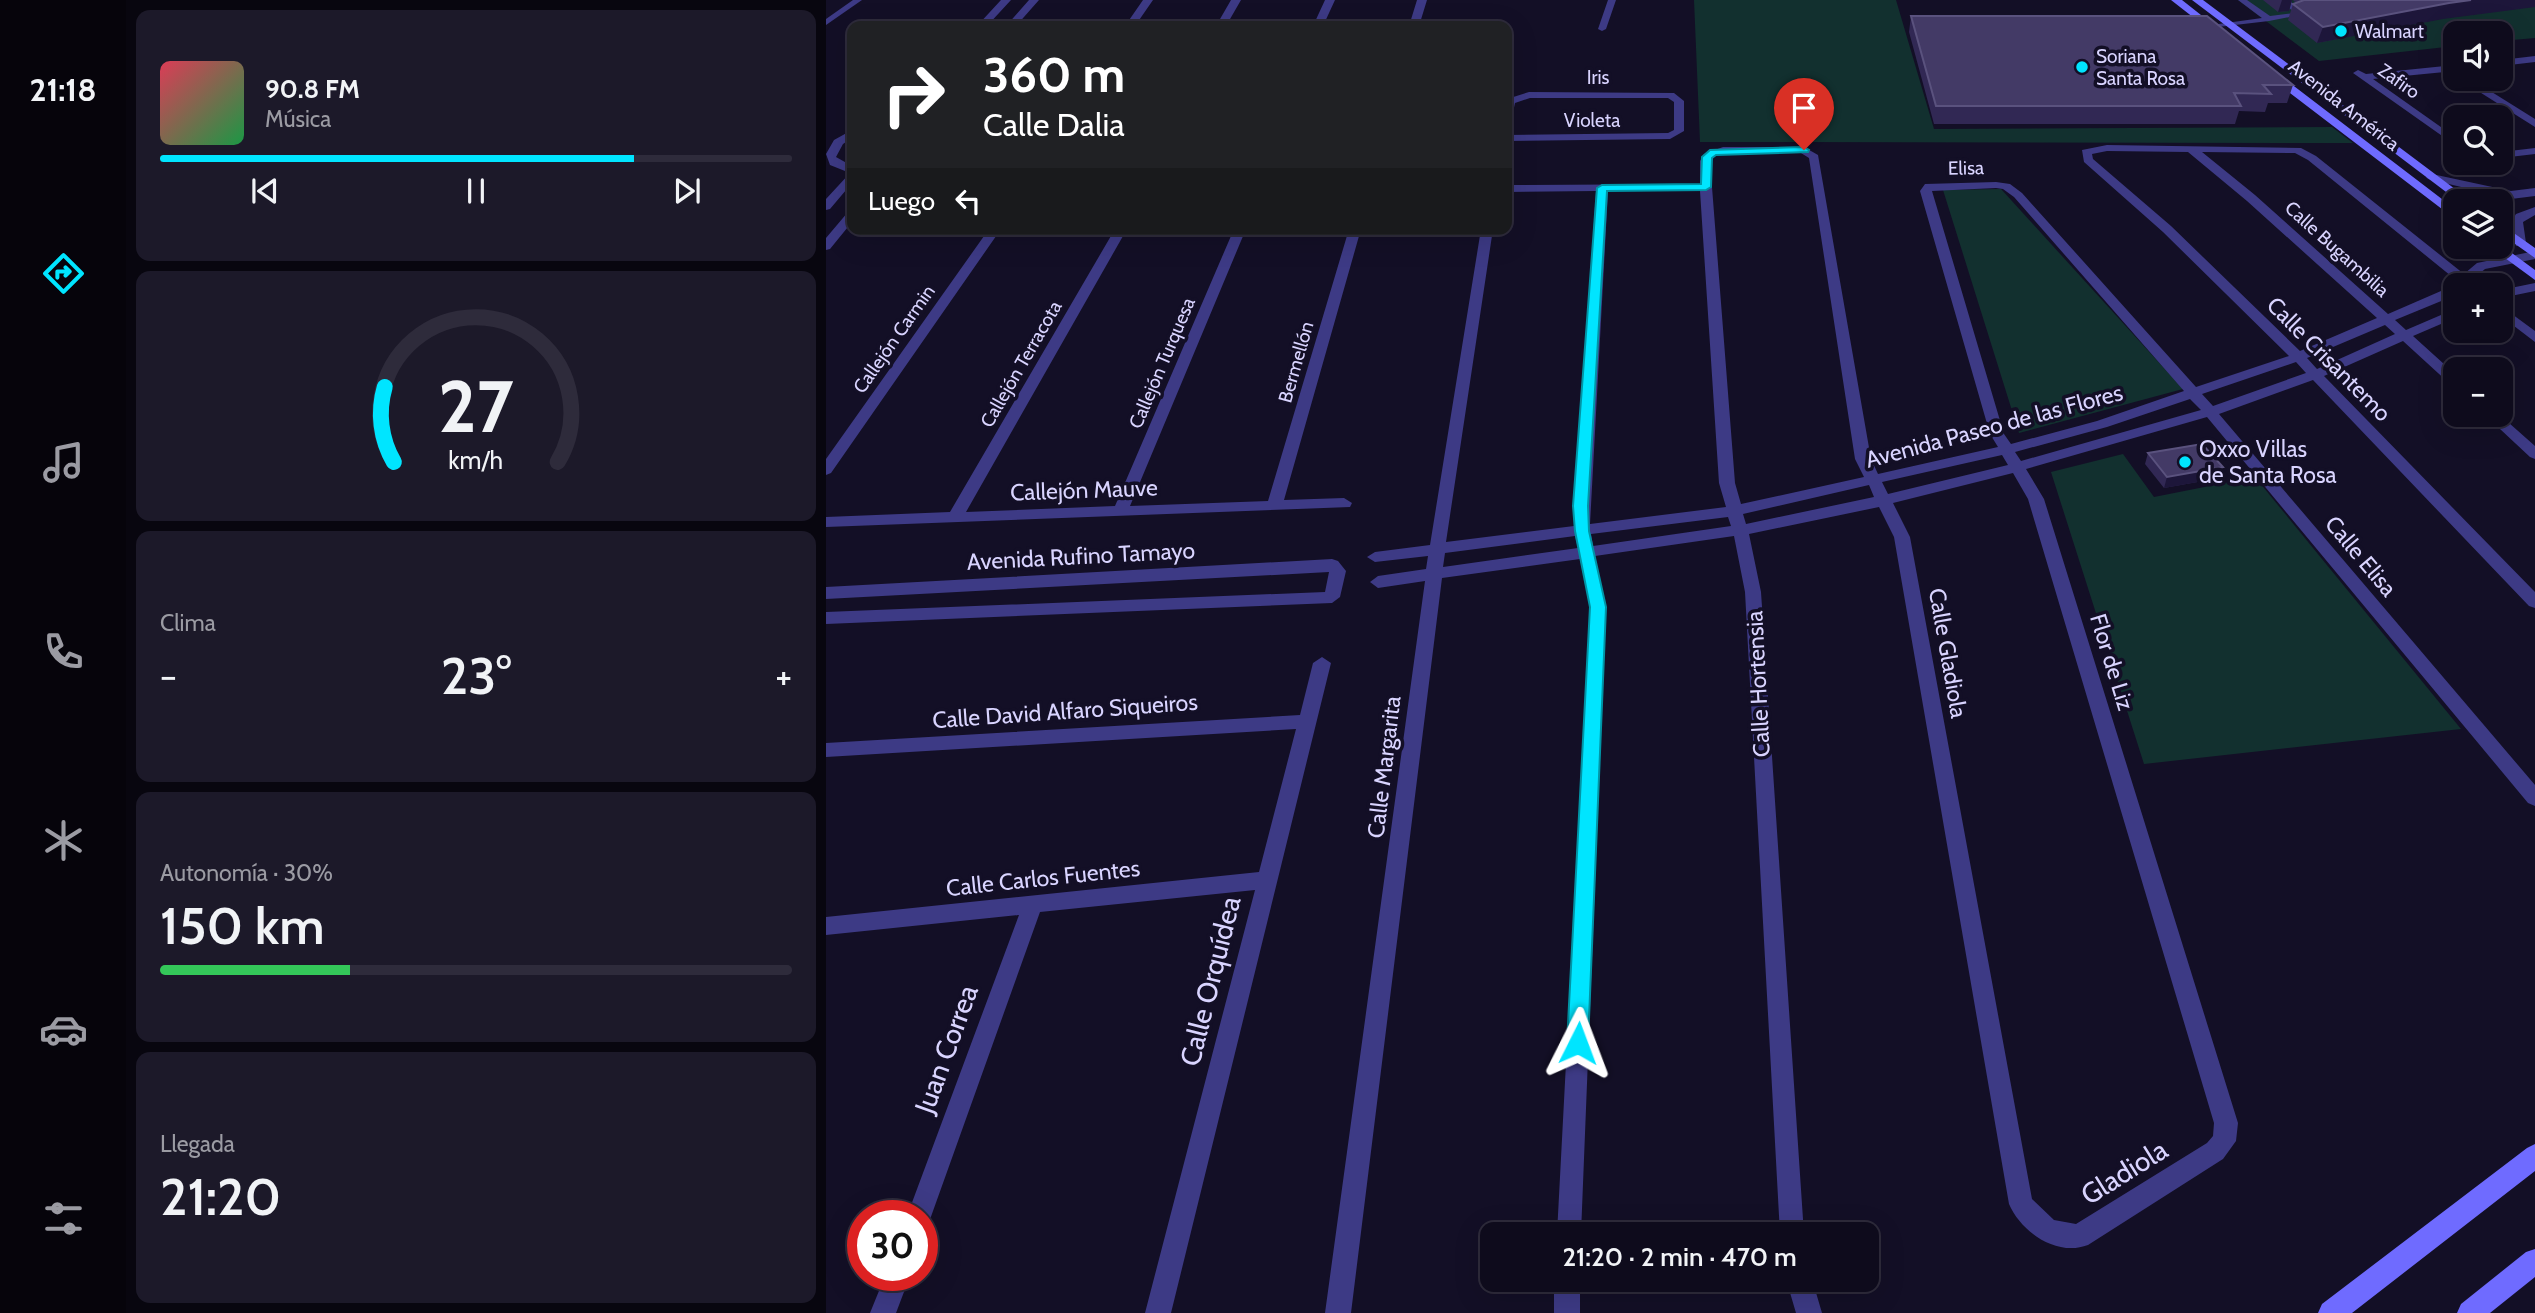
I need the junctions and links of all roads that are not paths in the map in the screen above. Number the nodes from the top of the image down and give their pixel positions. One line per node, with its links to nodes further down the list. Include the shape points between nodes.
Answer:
1 (858, 0): 20 (lane)
2 (1006, 0): 14 (street)
3 (1034, 0): 15 (street)
4 (1148, 0): 16 (street)
5 (1236, 0): 17 (street)
6 (1330, 0): 18 (street)
7 (1422, 0): 19 (street)
8 (1612, 0): 24 (lane)
9 (2176, 0): 22 (main road)
10 (2197, 0): 21 (main road, Avenida América)
11 (2242, 0): 13 (lane)
12 (2284, 0): 13 (lane, via 2301,14)
13 (2269, 19): 21 (lane)
14 (987, 21)
15 (1015, 21)
16 (1133, 21)
17 (1224, 21)
18 (1320, 21)
19 (1416, 21)
20 (826, 23)
21 (2231, 24): 22 (lane); 32 (main road, Avenida América)
22 (2210, 26): 23 (lane); 25 (main road)
23 (2186, 27)
24 (1602, 29)
25 (2220, 34)
26 (2533, 61): 27 (street)
27 (2513, 62)
28 (2262, 66): 33 (main road, Avenida América)
29 (2443, 71): 38 (street, Zafiro, via 2360,75)
30 (2483, 91): 35 (street)
31 (1512, 100): 37 (street, Iris, via 1631,95 1678,98)
32 (2339, 106): 33 (main road, via 2332,112); 34 (main road, Avenida América)
33 (2319, 110): 36 (main road, Avenida América)
34 (2361, 123): 36 (main road, via 2346,122); 50 (main road, Avenida América)
35 (2535, 124)
36 (2342, 127): 62 (main road, Avenida América)
37 (1676, 134): 40 (street, Violeta)
38 (2443, 134)
39 (847, 136): 45 (street)
40 (1512, 138)
41 (2190, 148): 75 (street, via 2291,148 2312,158); 82 (street, Calle Bugambilia); 86 (street, Calle Crisantemo, via 2107,148 2085,155)
42 (1723, 150): 51 (street, Calle Hortensia, via 1707,157); 96 (street, Calle Gladiola, via 1804,150 1814,156 1863,459)
43 (2535, 151): 44 (street)
44 (2513, 154)
45 (828, 157): 47 (street)
46 (826, 169): 48 (street)
47 (847, 170)
48 (847, 171)
49 (847, 174): 61 (street)
50 (2432, 177): 55 (main road, Avenida América); 56 (street)
51 (1706, 187): 53 (street); 100 (street, Calle Hortensia)
52 (1512, 188): 53 (street)
53 (1602, 188): 105 (street)
54 (2011, 189): 58 (street, Elisa, via 1933,186); 89 (street, Calle Elisa)
55 (2448, 189)
56 (2485, 189)
57 (2535, 192): 59 (street)
58 (1927, 193): 92 (street, Flor de Liz, via 1997,434)
59 (2513, 195)
60 (2513, 196): 63 (street)
61 (826, 206)
62 (2443, 206)
63 (2533, 211): 71 (street, via 2517,222)
64 (847, 221): 72 (street)
65 (991, 235): 95 (street, Callejón Carmin)
66 (1118, 235): 102 (street, Callejón Terracota)
67 (1237, 235): 101 (street, Callejón Turquesa)
68 (1353, 235): 99 (street, Bermellón)
69 (1486, 235): 106 (street, Calle Margarita)
70 (2513, 237): 71 (main road)
71 (2520, 243): 73 (main road)
72 (826, 246)
73 (2535, 255): 74 (street, Avenida Paseo de las Flores)
74 (2513, 259): 76 (street, Avenida Paseo de las Flores, via 2481,266); 77 (main road)
75 (2455, 273)
76 (2474, 273)
77 (2535, 276)
78 (2535, 287): 79 (street)
79 (2513, 292)
80 (2443, 295): 82 (street, Avenida Paseo de las Flores)
81 (2443, 318): 84 (street, Avenida Paseo de las Flores)
82 (2388, 320): 84 (street, Calle Bugambilia); 86 (street, Avenida Paseo de las Flores)
83 (2513, 320): 85 (street)
84 (2404, 335): 87 (street, Calle Bugambilia); 88 (street, Avenida Paseo de las Flores)
85 (2535, 338)
86 (2298, 357): 88 (street, Calle Crisantemo); 89 (street, Avenida Paseo de las Flores)
87 (2443, 370)
88 (2315, 375): 90 (street, Avenida Paseo de las Flores); 112 (street, Calle Crisantemo)
89 (2192, 394): 90 (street, Calle Elisa); 92 (street, Avenida Paseo de las Flores)
90 (2210, 412): 94 (street, Avenida Paseo de las Flores); 117 (street, Calle Elisa)
91 (2505, 427): 93 (street)
92 (2006, 450): 94 (street, Flor de Liz); 96 (street, Avenida Paseo de las Flores)
93 (2535, 454)
94 (2020, 469): 97 (street, Avenida Paseo de las Flores); 121 (street, Flor de Liz, via 2036,499 2223,1106 2227,1123 2224,1141)
95 (826, 470)
96 (1873, 481): 97 (street, Calle Gladiola); 100 (street, Avenida Paseo de las Flores)
97 (1883, 502): 104 (street, Avenida Paseo de las Flores); 126 (street, Calle Gladiola, via 1902,537 2021,1204 2033,1222)
98 (1344, 503): 99 (street, Callejón Mauve)
99 (1275, 505): 101 (street, Callejón Mauve)
100 (1732, 510): 104 (street, Calle Hortensia); 105 (street, Avenida Paseo de las Flores)
101 (1120, 512): 102 (street, Callejón Mauve)
102 (955, 518): 103 (street, Callejón Mauve)
103 (826, 522)
104 (1741, 530): 107 (street, Avenida Paseo de las Flores); 125 (street, Calle Hortensia, via 1753,592)
105 (1582, 531): 106 (street, Avenida Paseo de las Flores); 107 (street)
106 (1437, 551): 108 (street); 109 (street, Calle Margarita)
107 (1587, 552): 109 (street, Avenida Paseo de las Flores); 124 (street, via 1598,607)
108 (1375, 557)
109 (1434, 575): 110 (street); 133 (street, Calle Margarita)
110 (1378, 582)
111 (826, 593): 113 (street, Avenida Rufino Tamayo, via 1337,568 1332,597)
112 (2535, 602)
113 (826, 618)
114 (1322, 663): 115 (street, Calle Orquídea)
115 (1307, 721): 116 (street, Calle David Alfaro Siqueiros); 118 (street, Calle Orquídea)
116 (826, 750)
117 (2535, 798)
118 (1265, 880): 119 (street, Calle Carlos Fuentes); 132 (street, Calle Orquídea)
119 (1033, 904): 120 (street, Calle Carlos Fuentes); 123 (street, Juan Correa)
120 (828, 930)
121 (2215, 1151): 126 (street, Gladiola, via 2079,1236)
122 (2535, 1156): 136 (main road)
123 (925, 1200)
124 (1570, 1222)
125 (1791, 1222)
126 (2063, 1236)
127 (2535, 1261): 137 (main road)
128 (891, 1291): 131 (street)
129 (1567, 1292): 134 (street)
130 (1803, 1292): 135 (street)
131 (883, 1313)
132 (1158, 1313)
133 (1338, 1313)
134 (1567, 1313)
135 (1809, 1313)
136 (2332, 1313)
137 (2470, 1313)

